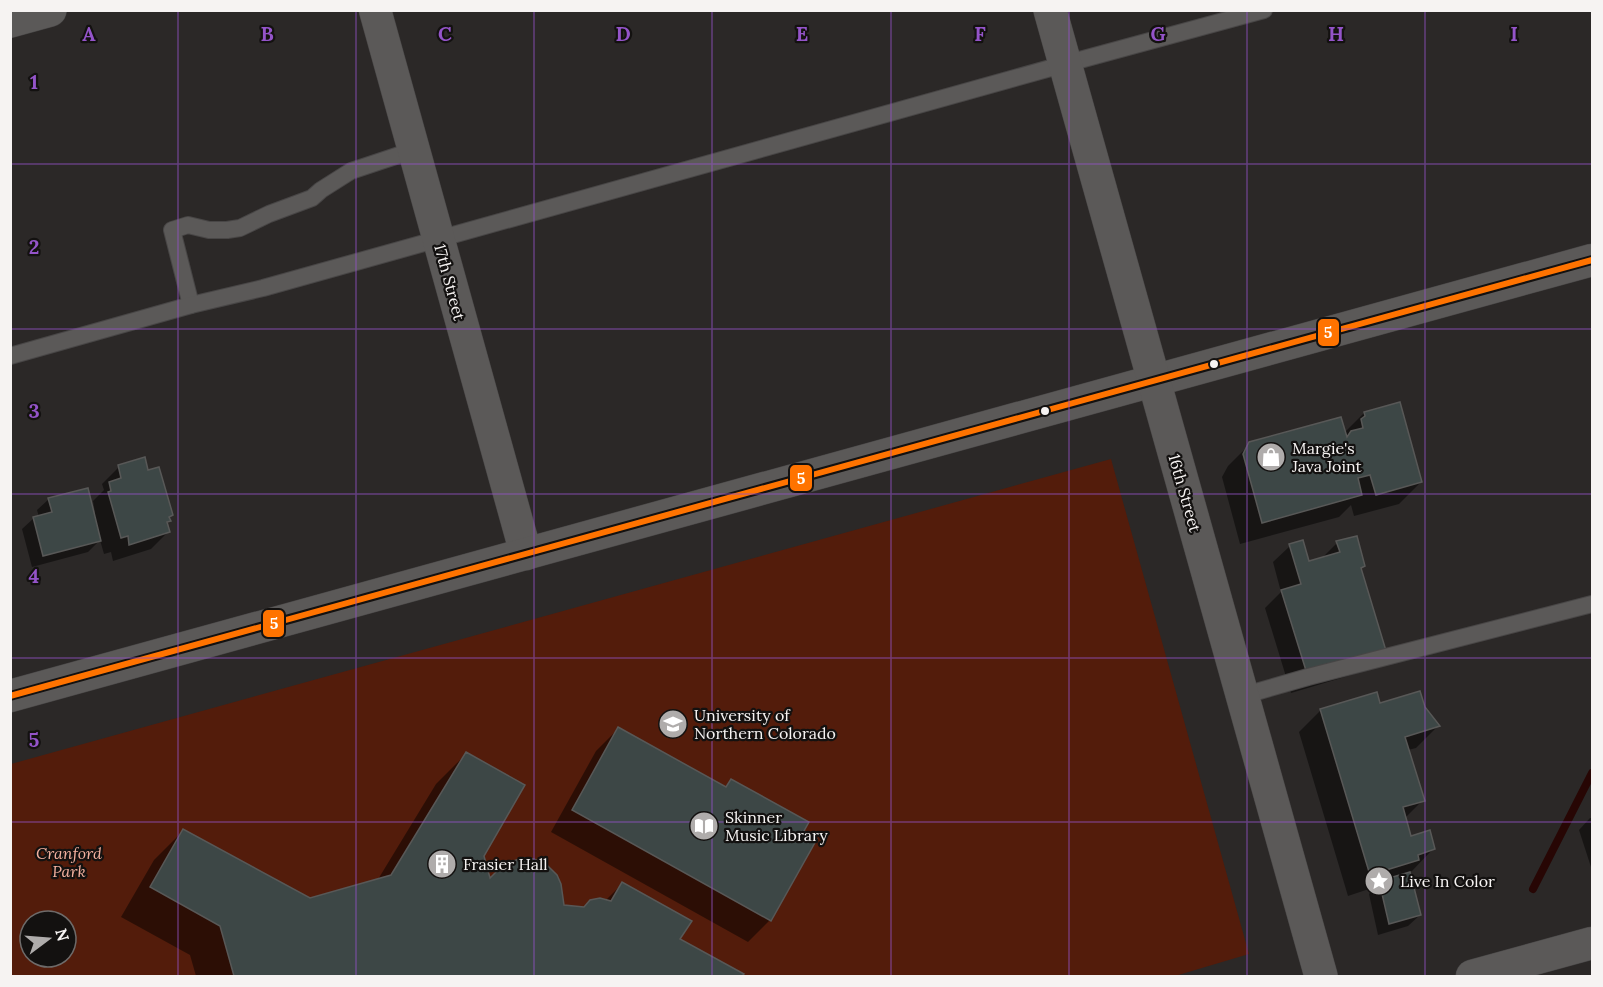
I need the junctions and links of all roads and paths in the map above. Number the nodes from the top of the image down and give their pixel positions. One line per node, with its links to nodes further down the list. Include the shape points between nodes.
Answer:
1 (50, 10): 5 (main road)
2 (375, 10): 7 (street, 17th Street)
3 (1050, 10): 6 (main road, 16th Street)
4 (1264, 10): 6 (lane)
5 (10, 21)
6 (1065, 64): 8 (lane); 12 (main road, 16th Street)
7 (414, 150): 8 (street, 17th Street); 10 (lane, via 351,171 312,198 240,228 209,230 188,225 172,230)
8 (438, 239): 10 (lane); 13 (street, 17th Street)
9 (1593, 260): 12 (street)
10 (192, 305): 11 (lane)
11 (10, 356)
12 (1154, 382): 13 (street); 16 (main road, 16th Street)
13 (526, 554): 15 (street)
14 (1593, 604): 16 (lane)
15 (10, 696)
16 (1242, 696): 18 (main road, 16th Street)
17 (1593, 943): 19 (street)
18 (1320, 976)
19 (1472, 976)

